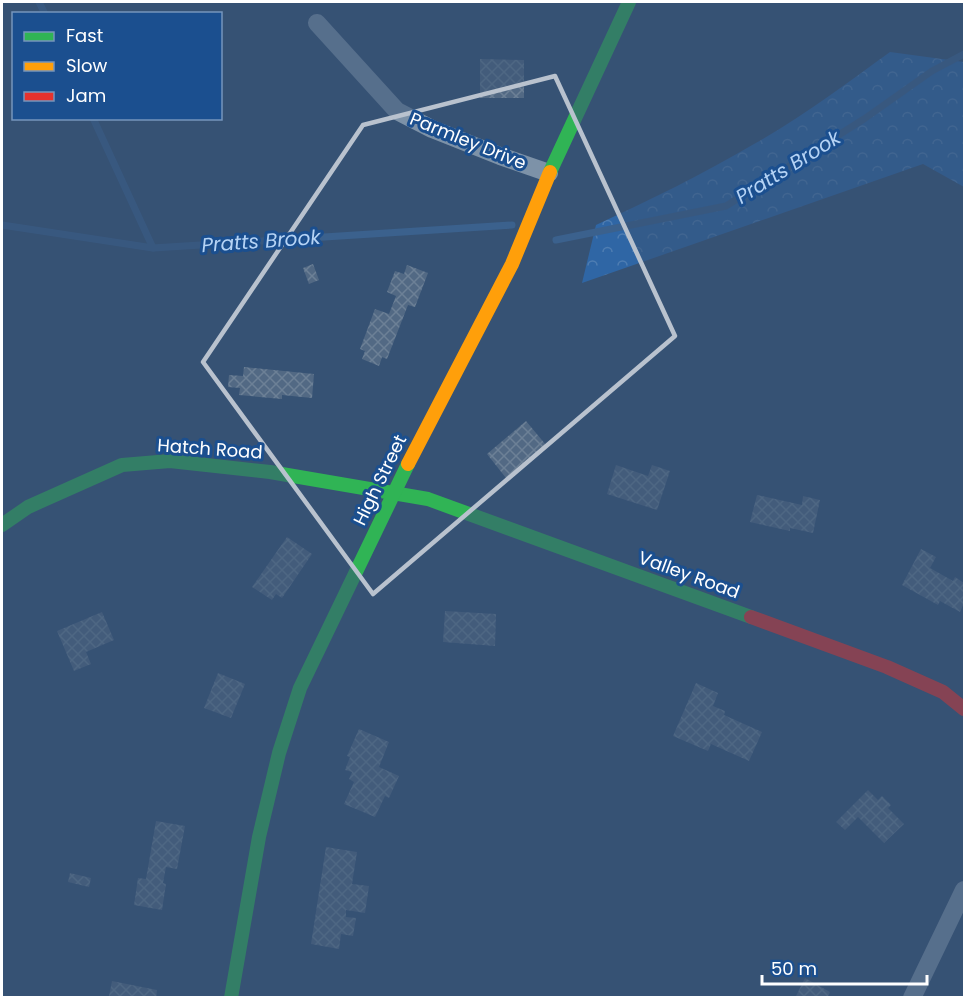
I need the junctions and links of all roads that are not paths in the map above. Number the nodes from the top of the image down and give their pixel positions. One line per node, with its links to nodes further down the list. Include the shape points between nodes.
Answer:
1 (629, 2): 3 (street, High Street)
2 (317, 24): 3 (street, Parmley Drive, via 397,111 432,129)
3 (549, 172): 4 (street, High Street, via 512,264)
4 (394, 492): 5 (street, Hatch Road, via 170,461 123,465 28,507); 6 (street, Valley Road, via 428,499 887,667 943,692); 8 (street, High Street, via 300,688 279,753 259,837)
5 (2, 525)
6 (964, 710)
7 (964, 890): 9 (street)
8 (231, 998)
9 (912, 998)

